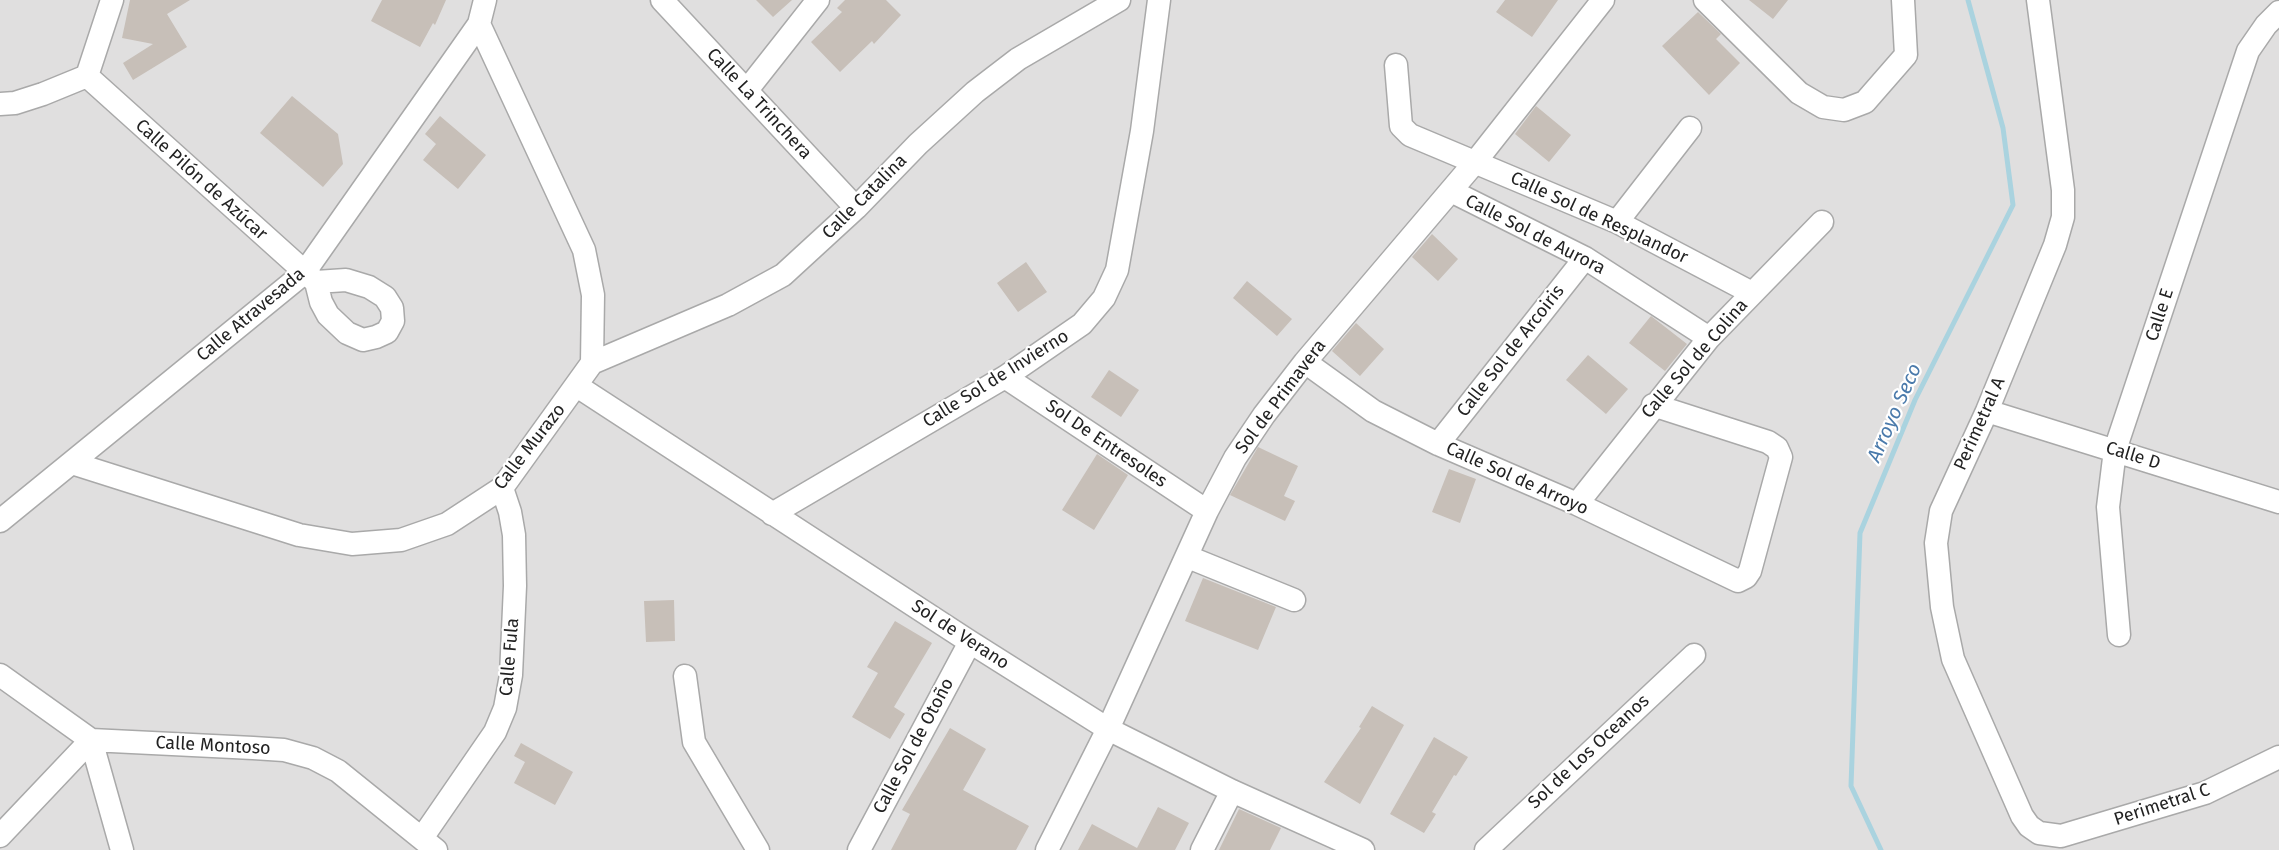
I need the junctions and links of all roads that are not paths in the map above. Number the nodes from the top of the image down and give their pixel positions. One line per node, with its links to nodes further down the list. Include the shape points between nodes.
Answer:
1 (112, 0): 14 (street)
2 (485, 0): 12 (street, Calle Atravesada)
3 (662, 0): 15 (street, Calle La Trinchera)
4 (818, 0): 15 (street)
5 (1119, 0): 20 (street, Calle Catalina, via 997,74 918,144)
6 (1159, 0): 29 (street, Calle Sol de Invierno, via 1142,131 1117,270 1104,298 1082,324)
7 (1603, 0): 18 (street, Sol de Primavera)
8 (1705, 0): 9 (street, via 1799,93 1823,107 1844,110 1865,102 1906,55)
9 (1903, 0)
10 (2038, 0): 32 (street, Perimetral A, via 2063,190 2063,217)
11 (2279, 12): 34 (street, Calle E, via 2248,51)
12 (479, 24): 24 (street, Calle Atravesada); 28 (street, via 584,250 593,295)
13 (1396, 65): 18 (street, Calle Sol de Resplandor, via 1401,126 1405,131)
14 (87, 76): 16 (street, via 43,94); 24 (street, Calle Pilón de Azúcar)
15 (747, 90): 20 (street, Calle La Trinchera)
16 (0, 104)
17 (1690, 128): 21 (street)
18 (1476, 161): 19 (street, Sol de Primavera); 21 (street, Calle Sol de Resplandor)
19 (1451, 191): 23 (street, Calle Sol de Aurora); 27 (street, Sol de Primavera)
20 (856, 208): 28 (street, Calle Catalina, via 783,275 728,305)
21 (1617, 222): 25 (street, Calle Sol de Resplandor)
22 (1822, 222): 25 (street, Calle Sol de Colina)
23 (1585, 258): 26 (street, Calle Sol de Aurora); 33 (street, Calle Sol de Arcoiris)
24 (310, 277): 35 (street, Calle Atravesada)
25 (1752, 293): 26 (street, Calle Sol de Colina)
26 (1708, 338): 31 (street, Calle Sol de Colina)
27 (1305, 362): 33 (street, Calle Sol de Arroyo, via 1372,411); 39 (street, Sol de Primavera, via 1235,458)
28 (592, 363): 30 (street, Calle Murazo)
29 (1005, 377): 39 (street, Sol De Entresoles); 40 (street, Calle Sol de Invierno)
30 (577, 386): 36 (street, Calle Murazo); 40 (street, Sol de Verano)
31 (1653, 405): 38 (street, Calle Sol de Colina); 38 (street, Calle Sol de Arroyo, via 1777,448 1781,457 1746,577 1738,581)
32 (1987, 411): 34 (street, Calle D); 53 (street, Perimetral A, via 1941,511 1936,543 1942,607 1953,659 2022,816)
33 (1438, 444): 38 (street, Calle Sol de Arroyo)
34 (2115, 450): 37 (street, Calle D); 44 (street, Calle E, via 2108,507)
35 (72, 463): 36 (street, Calle Murazo, via 299,535 352,544 401,540 447,524); 41 (street, Calle Atravesada)
36 (502, 488): 55 (street, Calle Fula, via 514,535 515,586 511,675 505,708)
37 (2279, 502)
38 (1577, 504)
39 (1208, 511): 42 (street, Sol de Primavera)
40 (772, 514): 45 (street, Sol de Verano)
41 (0, 520)
42 (1188, 557): 43 (street); 49 (street, Sol de Primavera)
43 (1294, 600)
44 (2119, 635)
45 (970, 642): 49 (street, Sol de Verano); 58 (street, Calle Sol de Otoño)
46 (1694, 655): 62 (street, Sol de Los Oceanos)
47 (0, 675): 50 (street)
48 (685, 676): 57 (street, via 694,742)
49 (1108, 729): 52 (street, Sol de Verano); 59 (street, Sol de Primavera)
50 (91, 740): 54 (street); 55 (street, Calle Montoso, via 284,750 313,758 338,771); 56 (street)
51 (2279, 757): 53 (street, Perimetral C, via 2205,793 2061,836)
52 (1232, 791): 60 (street); 61 (street, Sol de Verano)
53 (2039, 833)
54 (0, 836)
55 (429, 844)
56 (122, 850)
57 (758, 850)
58 (859, 850)
59 (1047, 850)
60 (1202, 850)
61 (1363, 850)
62 (1486, 850)

